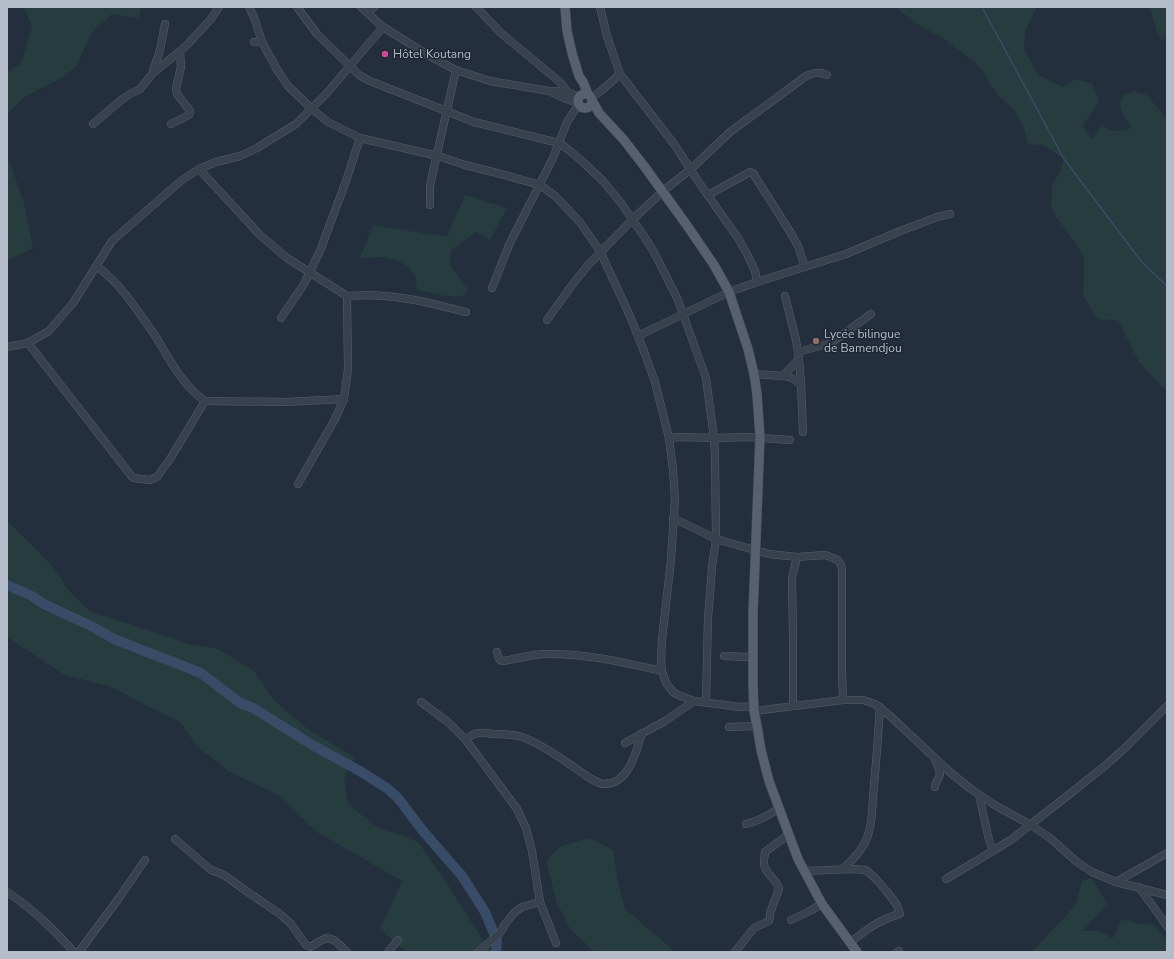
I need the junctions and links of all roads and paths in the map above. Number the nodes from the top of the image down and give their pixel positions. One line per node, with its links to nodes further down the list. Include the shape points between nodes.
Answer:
1 (220, 7): 14 (street)
2 (249, 7): 13 (street)
3 (297, 7): 15 (street, via 317,34)
4 (361, 7): 9 (street)
5 (374, 7): 9 (street)
6 (476, 7): 20 (street, via 501,33 561,83)
7 (565, 7): 21 (main road, via 570,44 583,82)
8 (600, 7): 18 (street, via 606,36)
9 (367, 12): 11 (street)
10 (165, 24): 17 (street)
11 (383, 27): 15 (street); 16 (street)
12 (254, 42): 13 (street)
13 (262, 42): 22 (street, via 288,86)
14 (180, 51): 17 (street); 25 (street, via 181,67 177,94 190,111 189,115)
15 (349, 66): 22 (street); 23 (street, via 370,81)
16 (456, 70): 20 (street, via 490,81); 23 (street)
17 (152, 74): 24 (street, via 140,89 121,100)
18 (620, 74): 21 (street, via 601,91); 30 (street)
19 (827, 75): 30 (street, via 816,72 806,76 730,132)
20 (567, 96): 21 (street)
21 (585, 100): 27 (street, via 567,122); 32 (main road, via 624,140)
22 (312, 109): 26 (street, via 328,122); 29 (street, via 296,124 257,148)
23 (446, 111): 27 (street, via 474,122); 28 (street)
24 (93, 124)
25 (171, 124)
26 (360, 138): 28 (street); 40 (street, via 335,212)
27 (559, 143): 31 (street); 36 (street, via 603,181)
28 (438, 156): 31 (street); 34 (street, via 430,187)
29 (199, 169): 38 (street, via 182,180 112,241); 40 (street, via 260,235)
30 (691, 169): 32 (street); 33 (street)
31 (540, 185): 37 (street, via 555,196 578,221); 42 (street, via 509,245)
32 (663, 191): 36 (street); 43 (main road)
33 (708, 195): 39 (street, via 750,172 753,173 792,235); 41 (street, via 738,238 755,271)
34 (430, 205)
35 (950, 214): 39 (street)
36 (632, 220): 37 (street); 48 (street, via 651,247)
37 (600, 251): 50 (street); 51 (street)
38 (97, 266): 52 (street, via 73,303 49,331); 59 (street, via 121,288 182,379)
39 (805, 267): 41 (street)
40 (310, 273): 44 (street); 49 (street)
41 (757, 282): 43 (street)
42 (492, 288)
43 (729, 292): 48 (street); 55 (main road)
44 (347, 296): 46 (street, via 416,300); 58 (street, via 348,370)
45 (785, 296): 54 (street)
46 (466, 312)
47 (871, 314): 54 (street, via 831,343)
48 (684, 315): 51 (street); 63 (street, via 706,378)
49 (281, 318)
50 (547, 320)
51 (638, 336): 62 (street, via 655,382)
52 (28, 343): 53 (street); 59 (street, via 133,478 150,480 157,477)
53 (7, 347)
54 (799, 356): 56 (street); 57 (street)
55 (754, 374): 56 (street); 61 (main road)
56 (783, 376): 57 (street)
57 (801, 384): 60 (street)
58 (344, 398): 59 (street, via 286,402); 65 (street)
59 (204, 401)
60 (803, 432)
61 (760, 437): 63 (street); 64 (street); 68 (main road)
62 (669, 438): 63 (street); 66 (street, via 674,486)
63 (714, 438): 67 (street)
64 (790, 440)
65 (298, 484)
66 (673, 518): 67 (street); 73 (street, via 661,652)
67 (716, 539): 68 (street); 77 (street, via 709,603)
68 (755, 550): 69 (street); 71 (main road)
69 (797, 558): 74 (street, via 825,555 838,560 841,565); 78 (street, via 792,578)
70 (496, 652): 73 (street, via 500,661 541,654 574,655 603,658)
71 (753, 655): 72 (street); 81 (main road)
72 (724, 656)
73 (662, 671): 75 (street, via 666,683 673,692)
74 (843, 700): 78 (street); 80 (street, via 869,701)
75 (694, 701): 77 (street); 84 (street)
76 (421, 702): 85 (street, via 448,722)
77 (706, 702): 81 (street)
78 (793, 706): 81 (street)
79 (1167, 706): 92 (street, via 1106,765)
80 (880, 707): 87 (street); 98 (street, via 871,822 864,846)
81 (754, 709): 82 (main road)
82 (757, 726): 83 (street); 90 (main road, via 769,781)
83 (729, 727)
84 (642, 733): 85 (street, via 630,767 622,777 604,784 595,782 541,746 521,737 476,733); 86 (street)
85 (466, 740): 105 (street, via 517,809 526,828)
86 (625, 743)
87 (933, 756): 88 (street, via 940,771); 89 (street)
88 (934, 787)
89 (979, 795): 92 (street); 95 (street)
90 (779, 808): 91 (street, via 756,822); 93 (main road)
91 (746, 824)
92 (1030, 825): 95 (street); 101 (street, via 1050,838 1076,862)
93 (788, 835): 99 (main road); 119 (street, via 765,852 765,868 779,889 769,921 754,928)
94 (175, 839): 117 (street, via 211,870 224,875 280,914 291,924 306,945 315,945 329,938 335,940)
95 (994, 851): 100 (street)
96 (1167, 852): 101 (street)
97 (145, 860): 116 (street)
98 (843, 869): 99 (street); 112 (street, via 869,872 898,905 900,914 873,925)
99 (804, 871): 106 (main road)
100 (946, 879)
101 (1116, 882): 102 (street)
102 (1139, 887): 104 (street); 108 (street)
103 (7, 892): 115 (street, via 39,915)
104 (1167, 895)
105 (540, 902): 113 (street); 118 (street, via 522,907 499,934)
106 (822, 904): 109 (street); 112 (main road)
107 (1167, 912): 108 (street)
108 (1160, 916): 110 (street)
109 (791, 920)
110 (1167, 926)
111 (398, 940): 114 (street)
112 (850, 942): 120 (main road)
113 (556, 944)
114 (392, 951)
115 (74, 952)
116 (79, 952)
117 (347, 952)
118 (478, 952)
119 (735, 952)
120 (857, 952)

